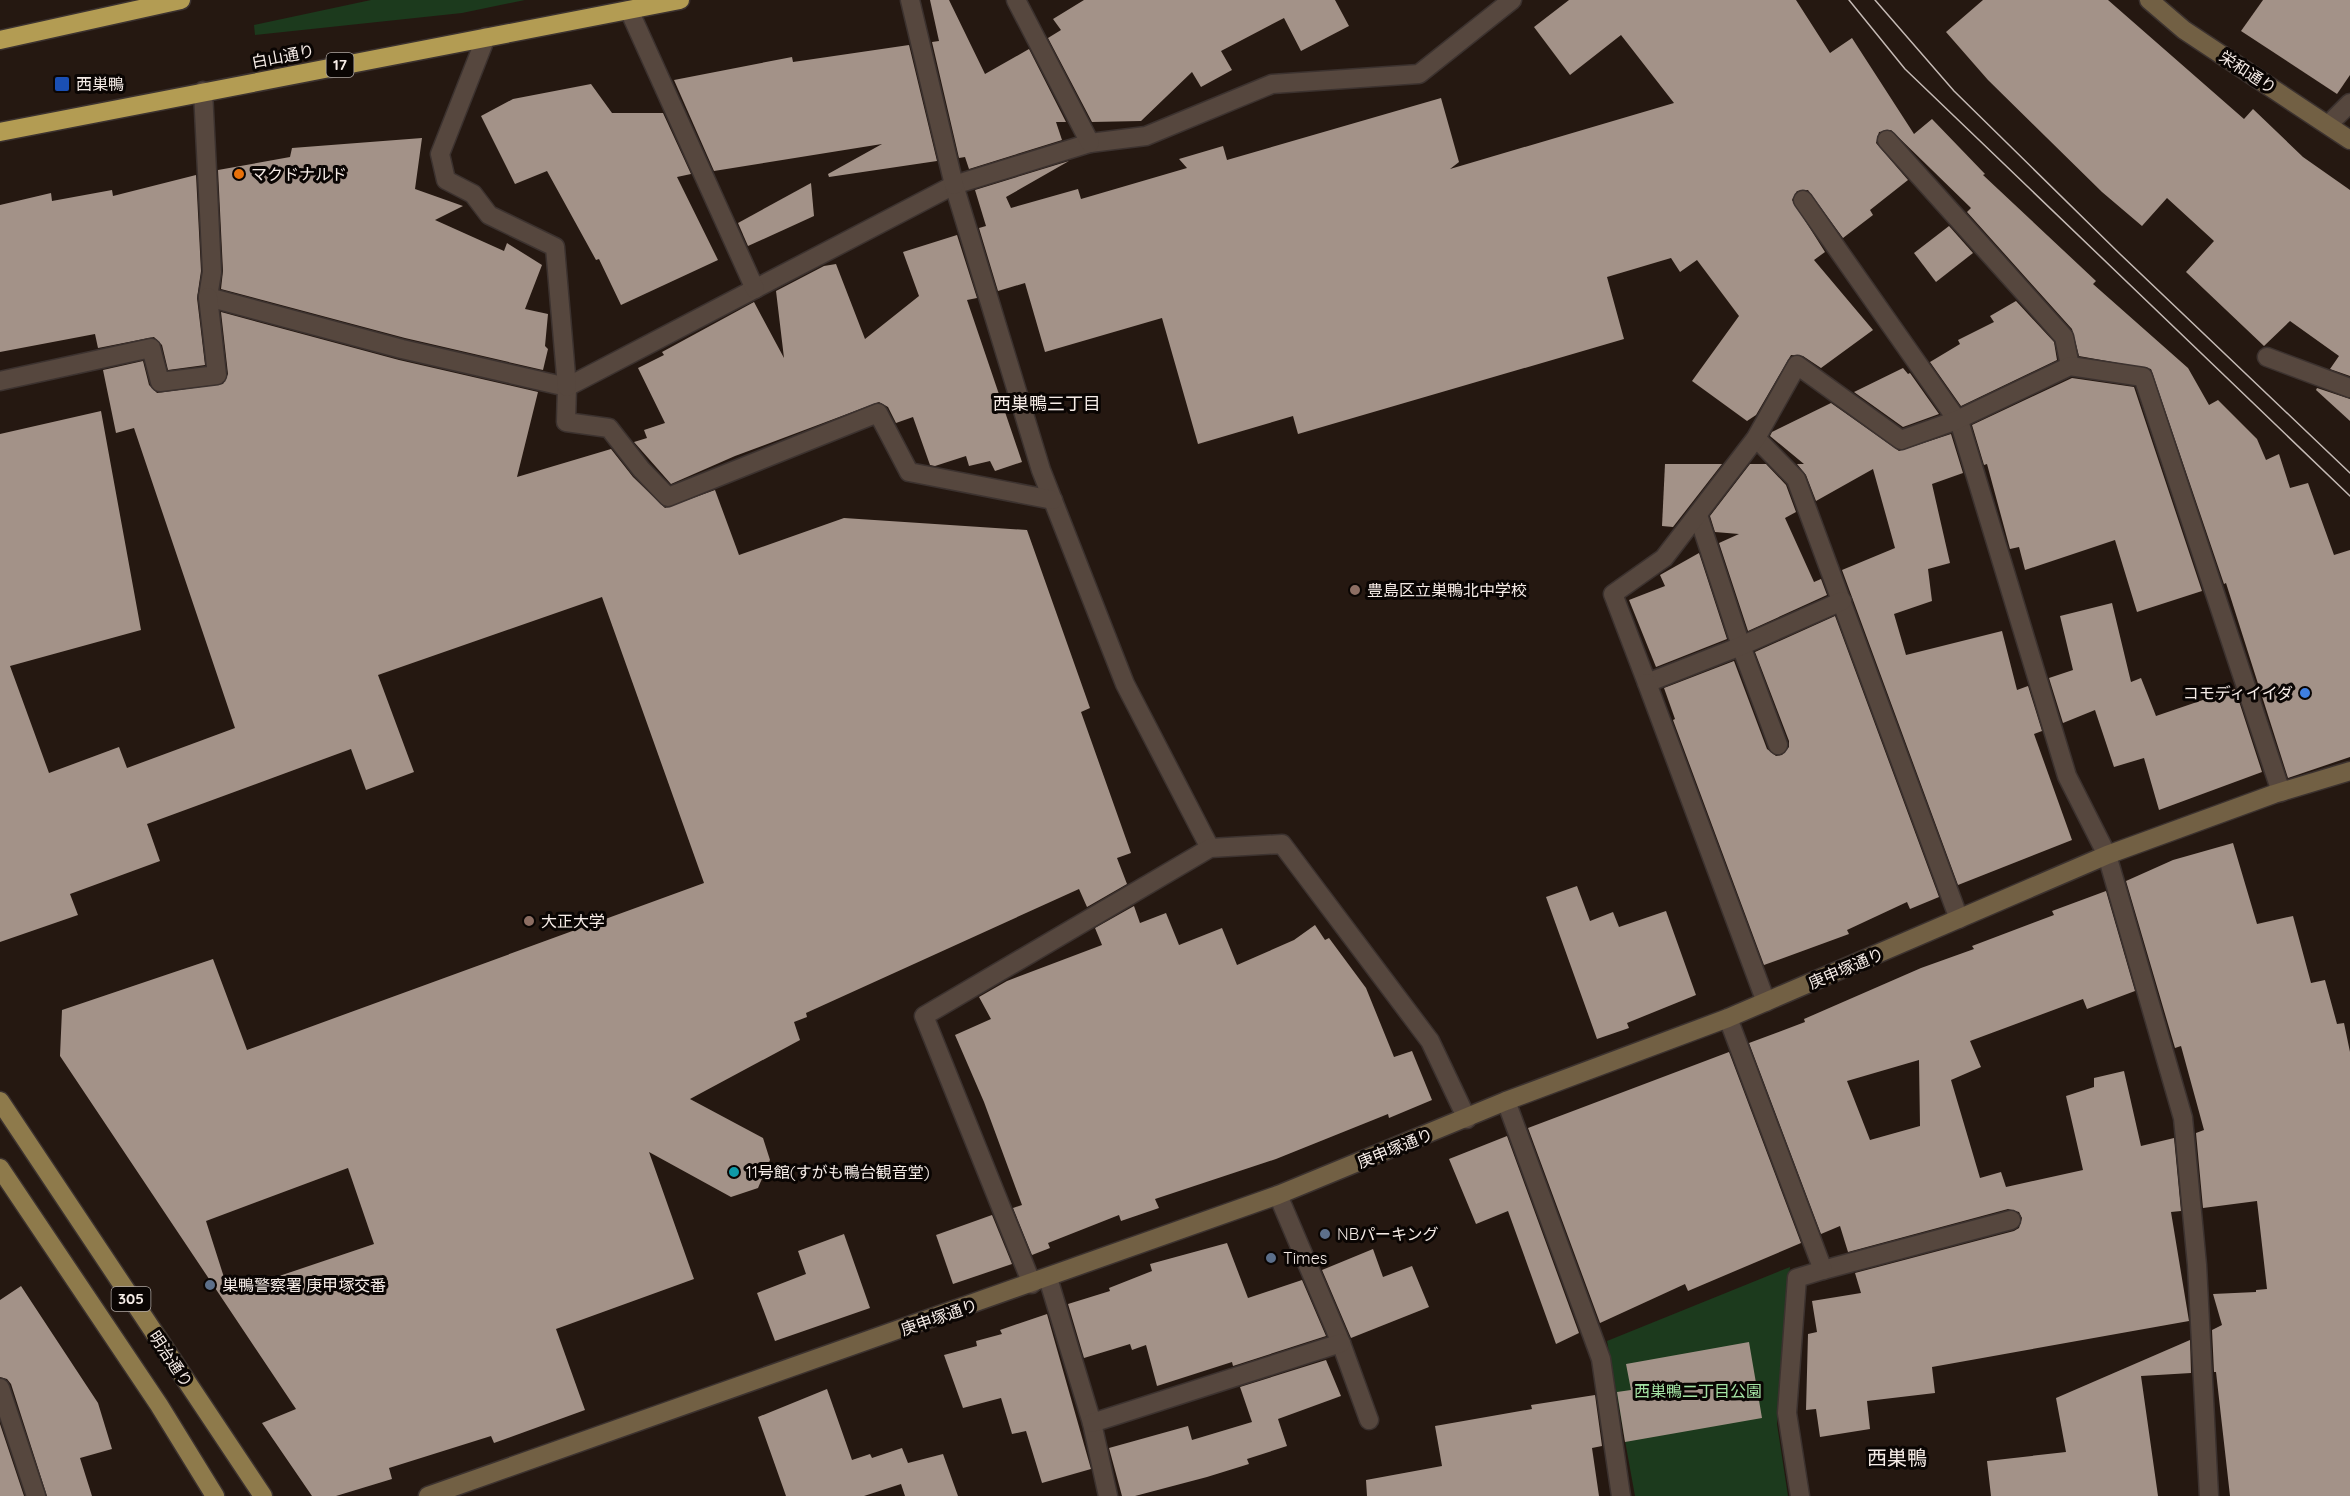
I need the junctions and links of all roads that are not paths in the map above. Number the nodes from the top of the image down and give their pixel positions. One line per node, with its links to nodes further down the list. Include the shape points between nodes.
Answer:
1 (181, 0): 7 (highway)
2 (680, 0): 8 (highway, 白山通り / 17)
3 (910, 0): 18 (street)
4 (1016, 0): 17 (street)
5 (1512, 0): 17 (street, via 1419,74 1272,84 1146,136)
6 (2150, 0): 13 (street, 栄和通り, via 2184,30)
7 (144, 4): 10 (highway)
8 (628, 10): 9 (highway, 白山通り / 17); 20 (street)
9 (486, 37): 11 (highway, 白山通り / 17); 25 (street, via 440,154 446,180 472,194 489,215 555,247)
10 (0, 40)
11 (203, 91): 14 (highway, 白山通り / 17); 21 (street, via 212,272)
12 (2350, 104): 13 (street)
13 (2328, 125): 16 (street, 栄和通り)
14 (0, 132)
15 (1887, 140): 23 (street, via 2064,337)
16 (2350, 140)
17 (1090, 143): 18 (street)
18 (954, 185): 20 (street); 29 (street)
19 (1803, 200): 27 (street)
20 (755, 289): 25 (street)
21 (208, 297): 24 (street, via 217,375 160,382 151,348); 25 (street, via 402,349)
22 (2267, 357): 26 (street)
23 (2070, 366): 27 (street); 36 (street, via 2143,377)
24 (0, 381)
25 (567, 387): 29 (street, via 567,422 609,428 668,497 878,413 909,472)
26 (2350, 388)
27 (1957, 420): 28 (street, via 1901,440 1797,364); 38 (street, via 2067,776)
28 (1756, 438): 30 (street); 31 (street, via 1796,479)
29 (1053, 500): 37 (street, via 1125,684)
30 (1698, 515): 32 (street); 33 (street, via 1664,558 1613,594)
31 (1842, 601): 32 (street); 39 (street)
32 (1741, 646): 33 (street); 34 (street)
33 (1647, 683): 40 (street)
34 (1778, 745)
35 (2350, 771): 36 (street, 庚申塚通り)
36 (2281, 792): 38 (street, 庚申塚通り)
37 (1210, 848): 44 (street, via 1282,844 1430,1041); 49 (street, via 924,1016)
38 (2107, 855): 39 (street, 庚申塚通り); 61 (street, via 2183,1118 2198,1265)
39 (1959, 919): 40 (street, 庚申塚通り)
40 (1766, 1002): 41 (street, 庚申塚通り)
41 (1728, 1018): 43 (street, 庚申塚通り); 48 (street)
42 (0, 1101): 56 (main road, 明治通り / 305)
43 (1506, 1101): 44 (street, 庚申塚通り); 59 (street, via 1601,1359)
44 (1467, 1119): 46 (street, 庚申塚通り)
45 (0, 1168): 55 (main road, 305, via 159,1405)
46 (1278, 1195): 49 (street, 庚申塚通り); 50 (street)
47 (2011, 1220): 48 (street)
48 (1823, 1270): 60 (street, via 1797,1278 1787,1413)
49 (1040, 1281): 53 (street); 57 (street, 庚申塚通り)
50 (1341, 1343): 52 (street); 53 (street)
51 (0, 1388): 54 (street)
52 (1369, 1420)
53 (1092, 1423): 58 (street)
54 (36, 1496)
55 (215, 1496)
56 (263, 1496)
57 (428, 1496)
58 (1108, 1496)
59 (1621, 1496)
60 (1800, 1496)
61 (2208, 1496)

